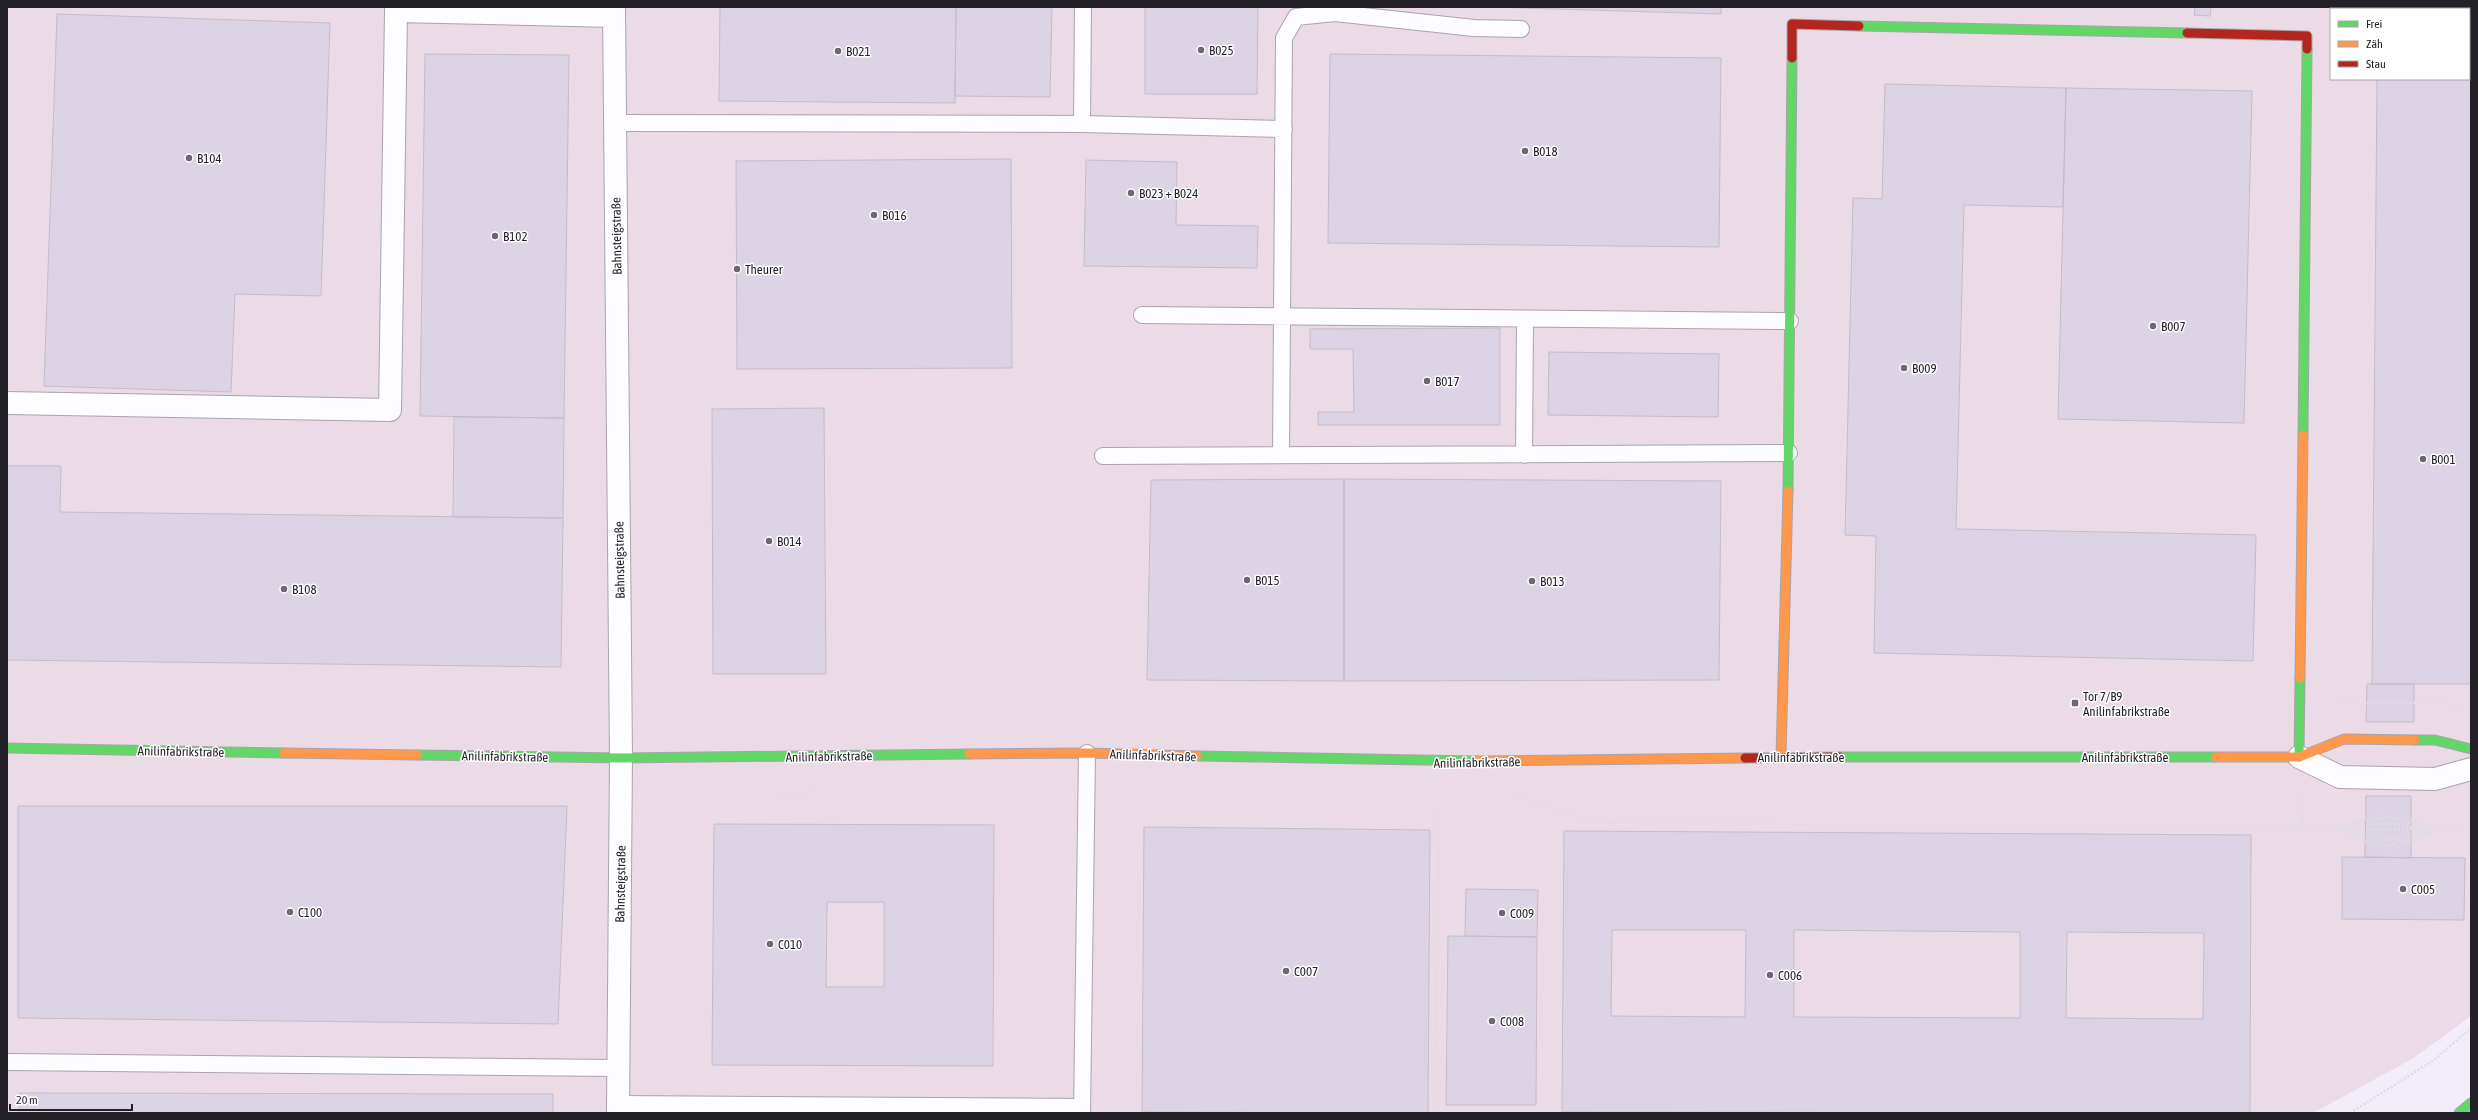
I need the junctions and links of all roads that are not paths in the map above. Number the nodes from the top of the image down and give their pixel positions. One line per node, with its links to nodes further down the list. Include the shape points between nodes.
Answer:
1 (1083, 7): 5 (lane)
2 (614, 12): 4 (street, Bahnsteigstraße); 11 (street, via 396,11 390,410)
3 (1521, 29): 6 (lane, via 1474,28 1335,13 1296,17 1284,38)
4 (615, 123): 5 (lane); 21 (street, Bahnsteigstraße)
5 (1082, 124): 6 (lane)
6 (1284, 129): 8 (lane)
7 (1142, 315): 8 (lane)
8 (1282, 316): 9 (lane); 13 (lane)
9 (1525, 319): 10 (lane); 14 (lane)
10 (1790, 321): 12 (street); 20 (street, via 1792,24 2307,36)
11 (7, 404)
12 (1788, 454): 14 (lane); 19 (street)
13 (1281, 455): 14 (lane); 15 (lane)
14 (1524, 455)
15 (1103, 456)
16 (7, 748): 21 (street, Anilinfabrikstraße)
17 (2471, 749): 20 (street, Anilinfabrikstraße, via 2435,740 2344,739)
18 (1087, 753): 19 (street, Anilinfabrikstraße, via 1441,762); 21 (street, Anilinfabrikstraße); 27 (lane)
19 (1781, 757): 20 (street, Anilinfabrikstraße)
20 (2299, 757): 22 (street, Anilinfabrikstraße, via 2340,777 2435,779)
21 (621, 758): 24 (street, Bahnsteigstraße)
22 (2471, 769)
23 (7, 1062): 24 (lane)
24 (618, 1068): 26 (street, Bahnsteigstraße)
25 (2471, 1103): 28 (street)
26 (618, 1108): 27 (lane)
27 (1082, 1110)
28 (2460, 1113)

